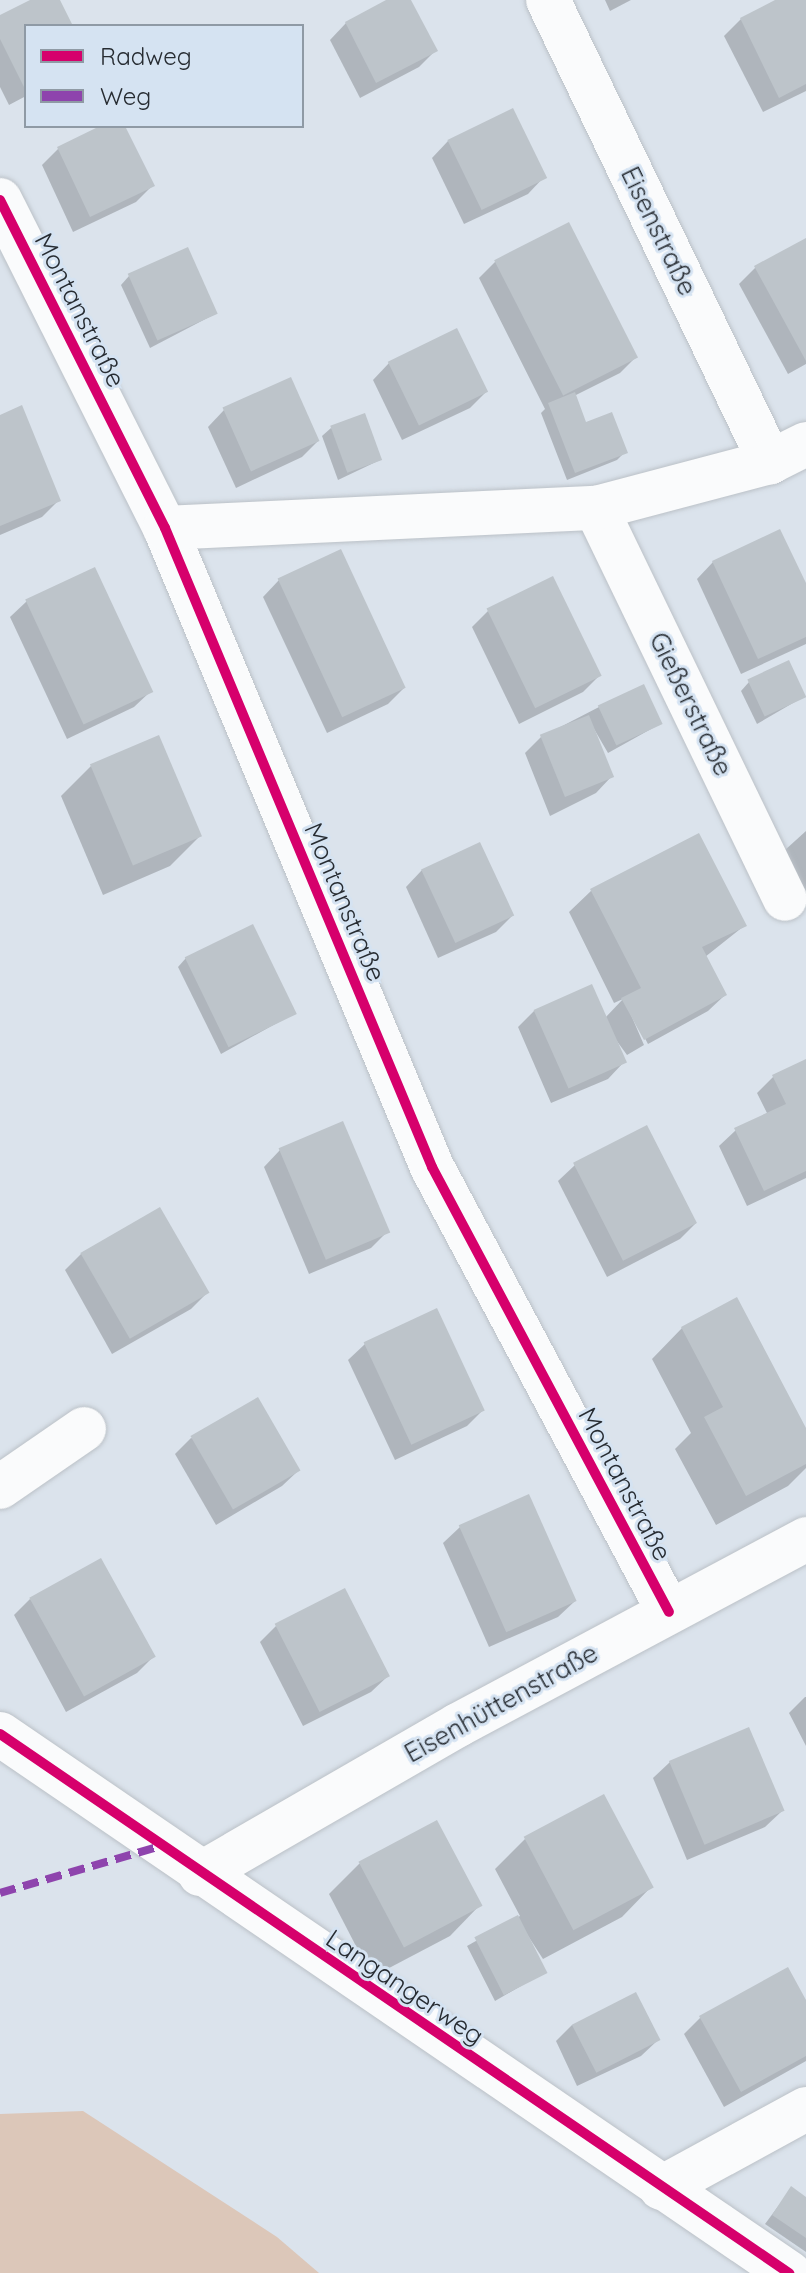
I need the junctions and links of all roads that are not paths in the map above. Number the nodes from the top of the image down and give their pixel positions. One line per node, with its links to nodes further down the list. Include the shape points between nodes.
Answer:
1 (548, 0): 3 (street, Eisenstraße)
2 (0, 200): 5 (street, Montanstraße)
3 (788, 453): 4 (street)
4 (596, 508): 5 (street); 6 (street, Gießerstraße)
5 (165, 528): 10 (street, Montanstraße, via 432,1167)
6 (785, 899)
7 (84, 1429): 8 (street)
8 (0, 1487)
9 (806, 1539): 10 (street, Eisenhüttenstraße)
10 (669, 1612): 12 (street, Eisenhüttenstraße)
11 (0, 1734): 12 (street, Langangerweg)
12 (200, 1874): 14 (street, Langangerweg)
13 (806, 2109): 14 (street)
14 (661, 2188): 15 (street, Langangerweg)
15 (789, 2273)

